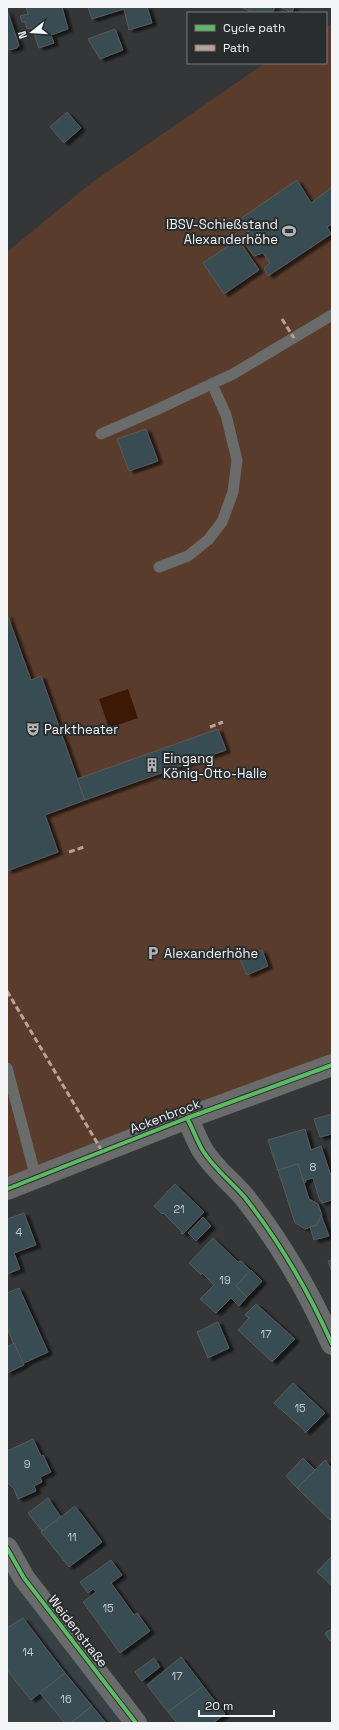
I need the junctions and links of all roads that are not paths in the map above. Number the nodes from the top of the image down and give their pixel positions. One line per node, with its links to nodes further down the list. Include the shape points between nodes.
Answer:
1 (332, 315): 2 (lane)
2 (212, 384): 3 (lane); 4 (lane, via 226,415 237,460 233,492 222,522 208,540 188,556)
3 (100, 434)
4 (159, 567)
5 (332, 1065): 7 (street, Ackenbrock)
6 (7, 1068): 8 (lane)
7 (187, 1118): 8 (street, Ackenbrock); 10 (street, via 204,1152 246,1198)
8 (36, 1178): 9 (street, Ackenbrock)
9 (7, 1189)
10 (326, 1315): 11 (street)
11 (332, 1344)
12 (7, 1548): 13 (street, Weidenstraße, via 24,1578)
13 (136, 1723)

